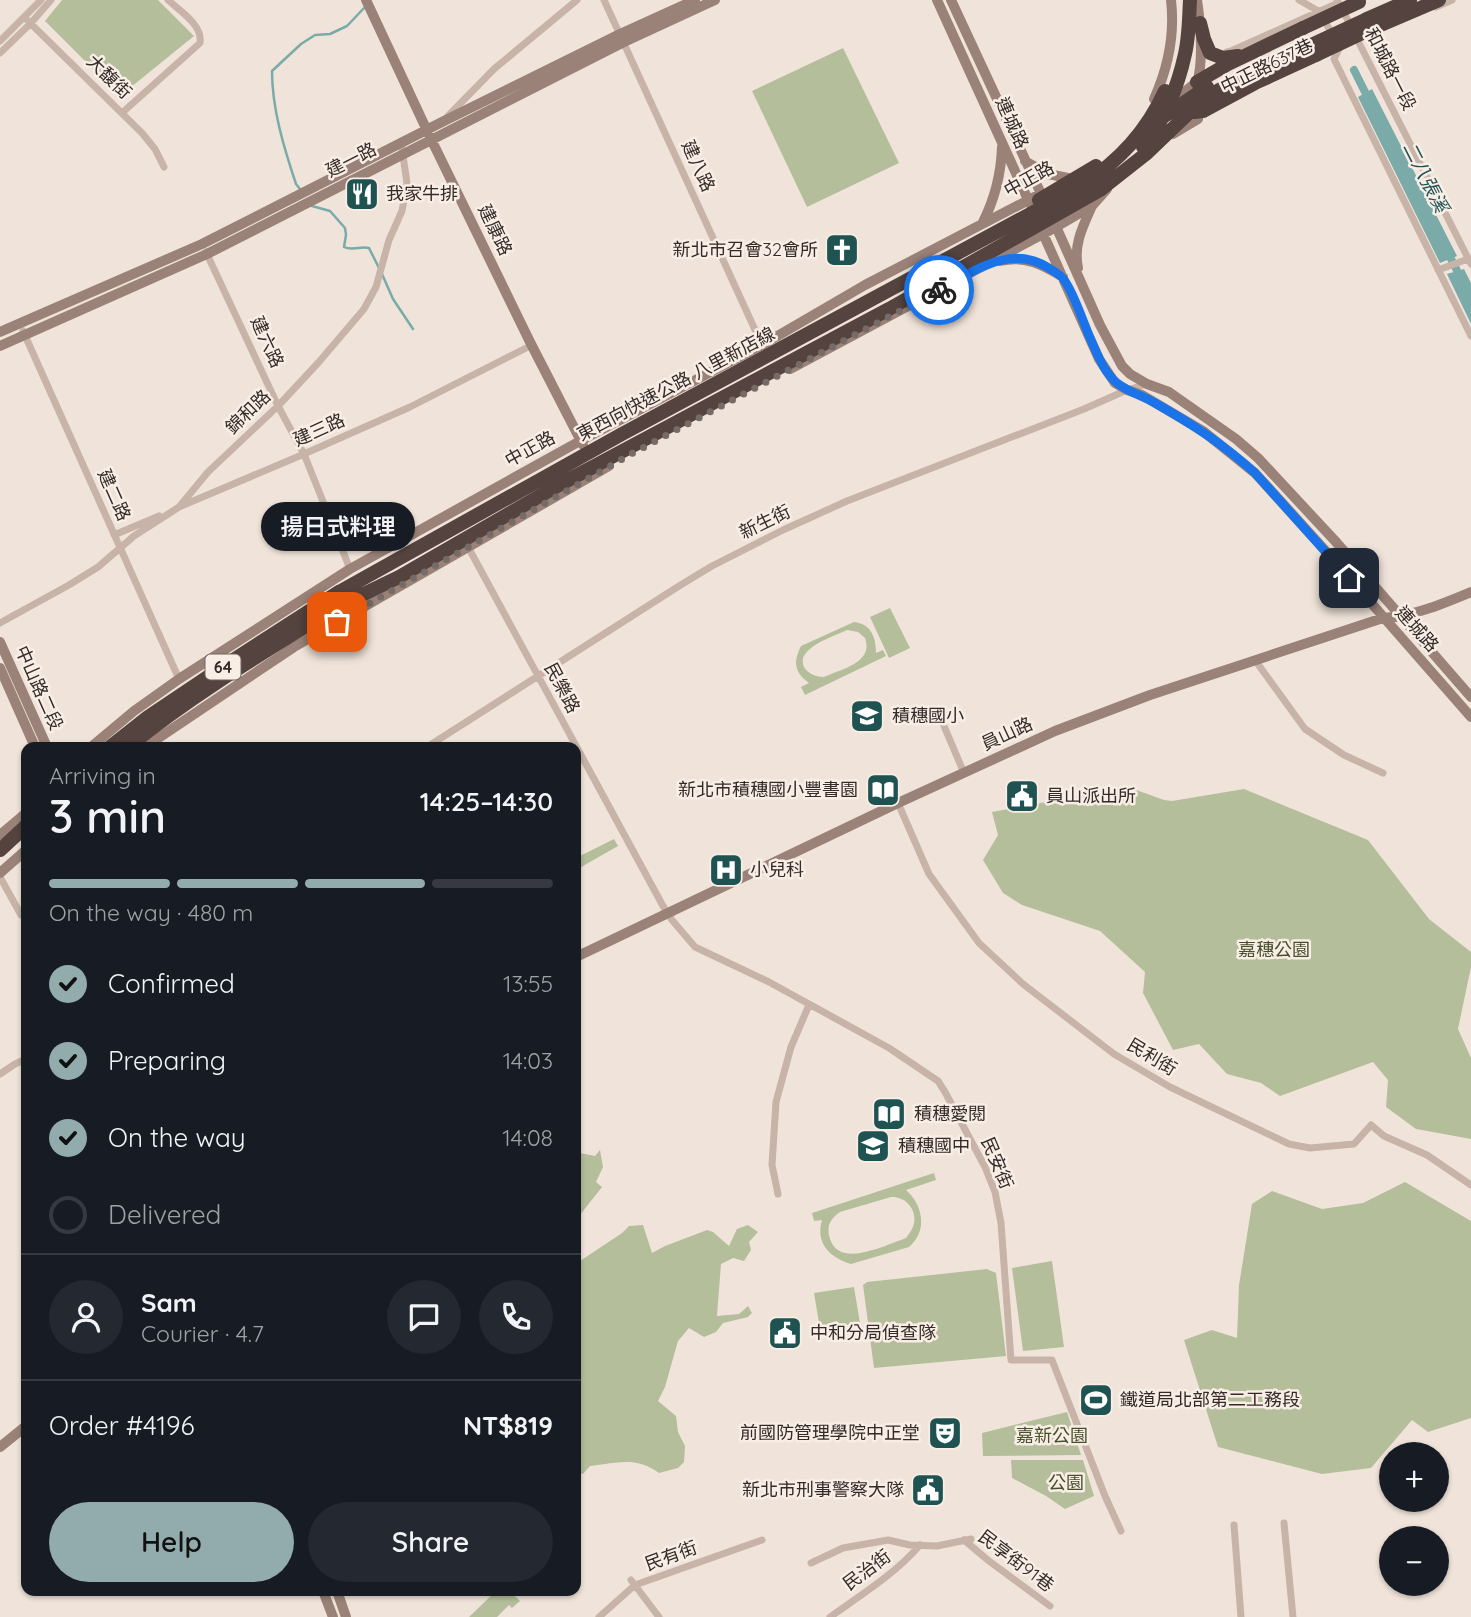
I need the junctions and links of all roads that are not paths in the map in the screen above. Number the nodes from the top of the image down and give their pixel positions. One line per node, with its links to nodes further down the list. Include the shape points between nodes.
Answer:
1 (41, 0): 21 (street)
2 (51, 0): 23 (street)
3 (168, 0): 35 (street, via 198,29 200,43)
4 (577, 0): 36 (street, via 494,69)
5 (604, 0): 26 (street, 建八路)
6 (695, 0): 26 (main road, 建一路)
7 (715, 0): 26 (main road, 建一路)
8 (937, 0): 39 (main road, 連城路)
9 (951, 0): 41 (main road, 連城路)
10 (1171, 0): 25 (main road, 中正路)
11 (1299, 0): 20 (street); 22 (street)
12 (1364, 0): 31 (highway, bridge)
13 (1389, 0): 38 (highway, bridge, via 1234,71 1168,113)
14 (1410, 0): 38 (highway, bridge, via 1227,85)
15 (1439, 0): 34 (highway, bridge, via 1199,112)
16 (1452, 0): 27 (street, 中正路637巷)
17 (1187, 1): 24 (main road); 32 (main road); 79 (highway, 東西向快速公路 八里新店線 / 64, bridge, via 1177,56 1164,93 1136,139 1083,186 611,440)
18 (1337, 1): 20 (street); 27 (street, 和城路一段)
19 (367, 3): 37 (main road, 建康路)
20 (1320, 12): 22 (street); 29 (street, 和城路一段)
21 (24, 17): 23 (street, 大馥街); 28 (street)
22 (1308, 17): 24 (street, via 1223,52 1211,45)
23 (31, 23): 30 (street); 35 (street, 大馥街)
24 (1200, 28): 31 (highway, via 1210,53 1226,58); 33 (main road)
25 (1172, 35): 32 (main road); 38 (main road, 中正路)
26 (622, 38): 36 (main road, 建一路); 37 (main road, 建一路); 62 (street, 建八路)
27 (1358, 40): 29 (street, 中正路637巷, bridge); 52 (street, 和城路一段)
28 (0, 41)
29 (1339, 49): 34 (street, 中正路637巷); 54 (street, 和城路一段, via 1334,59)
30 (0, 53)
31 (1249, 54): 33 (highway)
32 (1175, 71): 34 (main road, via 1169,89)
33 (1197, 82): 34 (main road)
34 (1192, 110): 38 (main road); 47 (main road, via 1175,134)
35 (123, 112): 43 (street, 大馥街, via 155,149)
36 (444, 121): 37 (main road, 建一路)
37 (429, 134): 40 (main road, 建一路); 61 (main road, 建康路)
38 (1143, 139): 42 (main road, 中正路, via 1117,149); 69 (highway, bridge, via 1115,167 1063,202); 79 (highway, bridge, via 396,551 373,565); 79 (highway, bridge, via 1100,190 399,577)
39 (1002, 144): 46 (main road, 連城路); 49 (main road, via 999,180)
40 (402, 148): 51 (main road, 建一路); 66 (street, 錦和路, via 406,193 376,287 364,309)
41 (1025, 162): 44 (main road); 45 (main road, 連城路)
42 (1099, 164): 44 (main road, 中正路); 45 (main road, via 1065,190)
43 (164, 167)
44 (1068, 178): 45 (main road, 中正路)
45 (1043, 197): 46 (main road, 中正路); 48 (main road, 連城路)
46 (1030, 205): 49 (main road, 中正路); 50 (main road, 連城路)
47 (1091, 206): 48 (main road); 56 (main road, via 1077,245)
48 (1054, 222): 50 (main road); 56 (main road, 連城路)
49 (982, 224): 62 (main road, 中正路)
50 (1041, 229): 53 (main road); 55 (main road, 連城路)
51 (205, 249): 57 (main road, 建一路); 59 (main road, 建一路); 66 (street, 建六路)
52 (1470, 261): 54 (street)
53 (987, 264): 55 (main road, via 1025,259); 70 (main road)
54 (1438, 270): 60 (street, 和城路一段)
55 (1063, 278): 65 (main road, 連城路, via 1099,359 1115,383)
56 (1081, 281): 64 (main road, 連城路, via 1122,366)
57 (19, 324): 58 (main road, 建一路); 59 (street, 建二路)
58 (0, 332)
59 (25, 335): 63 (main road, 建一路); 74 (street, 建二路)
60 (1471, 336)
61 (532, 345): 67 (main road, 建康路); 68 (street, 建三路)
62 (762, 345): 67 (main road, 中正路)
63 (0, 346)
64 (1147, 384): 65 (street, 新生街); 80 (main road, 連城路, via 1169,392 1258,458)
65 (1127, 390): 81 (main road, 連城路, via 1203,431 1243,462); 86 (street, 新生街, via 878,487 783,530 678,586)
66 (278, 406): 68 (street, 建六路); 71 (street, 錦和路, via 208,472)
67 (580, 441): 69 (main road, 建康路); 72 (main road, 中正路)
68 (304, 454): 71 (street, 建三路); 77 (street, 建六路)
69 (588, 456): 70 (main road, 建康路); 73 (main road)
70 (596, 473): 75 (main road)
71 (179, 507): 74 (street, 建三路); 76 (street, 錦和路)
72 (451, 513): 73 (street, 民樂路); 77 (main road, 中正路)
73 (459, 529): 75 (street, 民樂路); 95 (main road, via 228,668)
74 (114, 535): 76 (street, 建二路)
75 (468, 546): 86 (street, 民樂路); 97 (main road, via 294,647)
76 (120, 548): 82 (street, 錦和路, via 98,567); 87 (street, 建二路)
77 (350, 569): 87 (main road, 中正路)
78 (1471, 592): 80 (main road, 員山路)
79 (338, 600): 94 (highway, 東西向快速公路 八里新店線 / 64, via 170,702); 96 (highway, 東西向快速公路 八里新店線 / 64)
80 (1402, 617): 81 (main road, 員山路); 88 (main road, 連城路)
81 (1383, 618): 84 (main road, 員山路); 89 (main road, 連城路)
82 (0, 624)
83 (0, 642): 92 (main road, 中山路二段)
84 (1255, 660): 101 (main road, 員山路, via 1114,708); 102 (street, via 1305,729)
85 (0, 668): 91 (main road, 中山路二段)
86 (538, 677): 98 (street, 新生街); 99 (street, 民樂路)
87 (178, 679): 93 (main road, 中正路)
88 (1471, 697)
89 (1471, 717)
90 (941, 719): 101 (street)
91 (32, 742)
92 (45, 742)
93 (97, 742)
94 (116, 742)
95 (125, 742)
96 (135, 742)
97 (152, 742)
98 (436, 742)
99 (574, 742)
100 (581, 756): 112 (street, 民樂路)
101 (964, 773): 103 (main road, 員山路)
102 (1383, 773)
103 (898, 803): 112 (main road, 員山路); 118 (street, 民利街, via 929,873 979,943 1023,984 1114,1054 1170,1087 1289,1144 1310,1148 1354,1144 1371,1125)
104 (21, 817): 106 (main road)
105 (21, 831): 108 (highway)
106 (0, 835)
107 (21, 843): 110 (highway)
108 (0, 850)
109 (21, 855): 111 (main road)
110 (0, 862)
111 (0, 875): 113 (street)
112 (667, 913): 114 (main road, 員山路); 115 (street, 民安街, via 695,947)
113 (21, 915)
114 (581, 955)
115 (809, 1005): 119 (street, via 776,1102 772,1165); 124 (street, 民安街, via 889,1048 938,1081 945,1092 995,1192 1011,1360 1052,1360)
116 (21, 1061): 117 (street)
117 (0, 1074)
118 (1471, 1185)
119 (779, 1194)
120 (21, 1430): 121 (main road)
121 (0, 1447)
122 (1284, 1522): 138 (street)
123 (1234, 1525): 137 (street)
124 (1121, 1531)
125 (762, 1540): 128 (street, 民有街)
126 (920, 1545): 127 (street, via 888,1541 843,1548); 131 (street, 民享街91巷, via 967,1540 989,1562); 136 (street, 民治街, via 887,1576)
127 (811, 1563)
128 (633, 1583): 134 (street, 民有街); 135 (street)
129 (325, 1596): 133 (main road)
130 (339, 1596): 132 (main road)
131 (1050, 1606)
132 (345, 1613): 133 (street)
133 (331, 1616)
134 (599, 1617)
135 (659, 1617)
136 (830, 1617)
137 (1241, 1617)
138 (1293, 1617)

